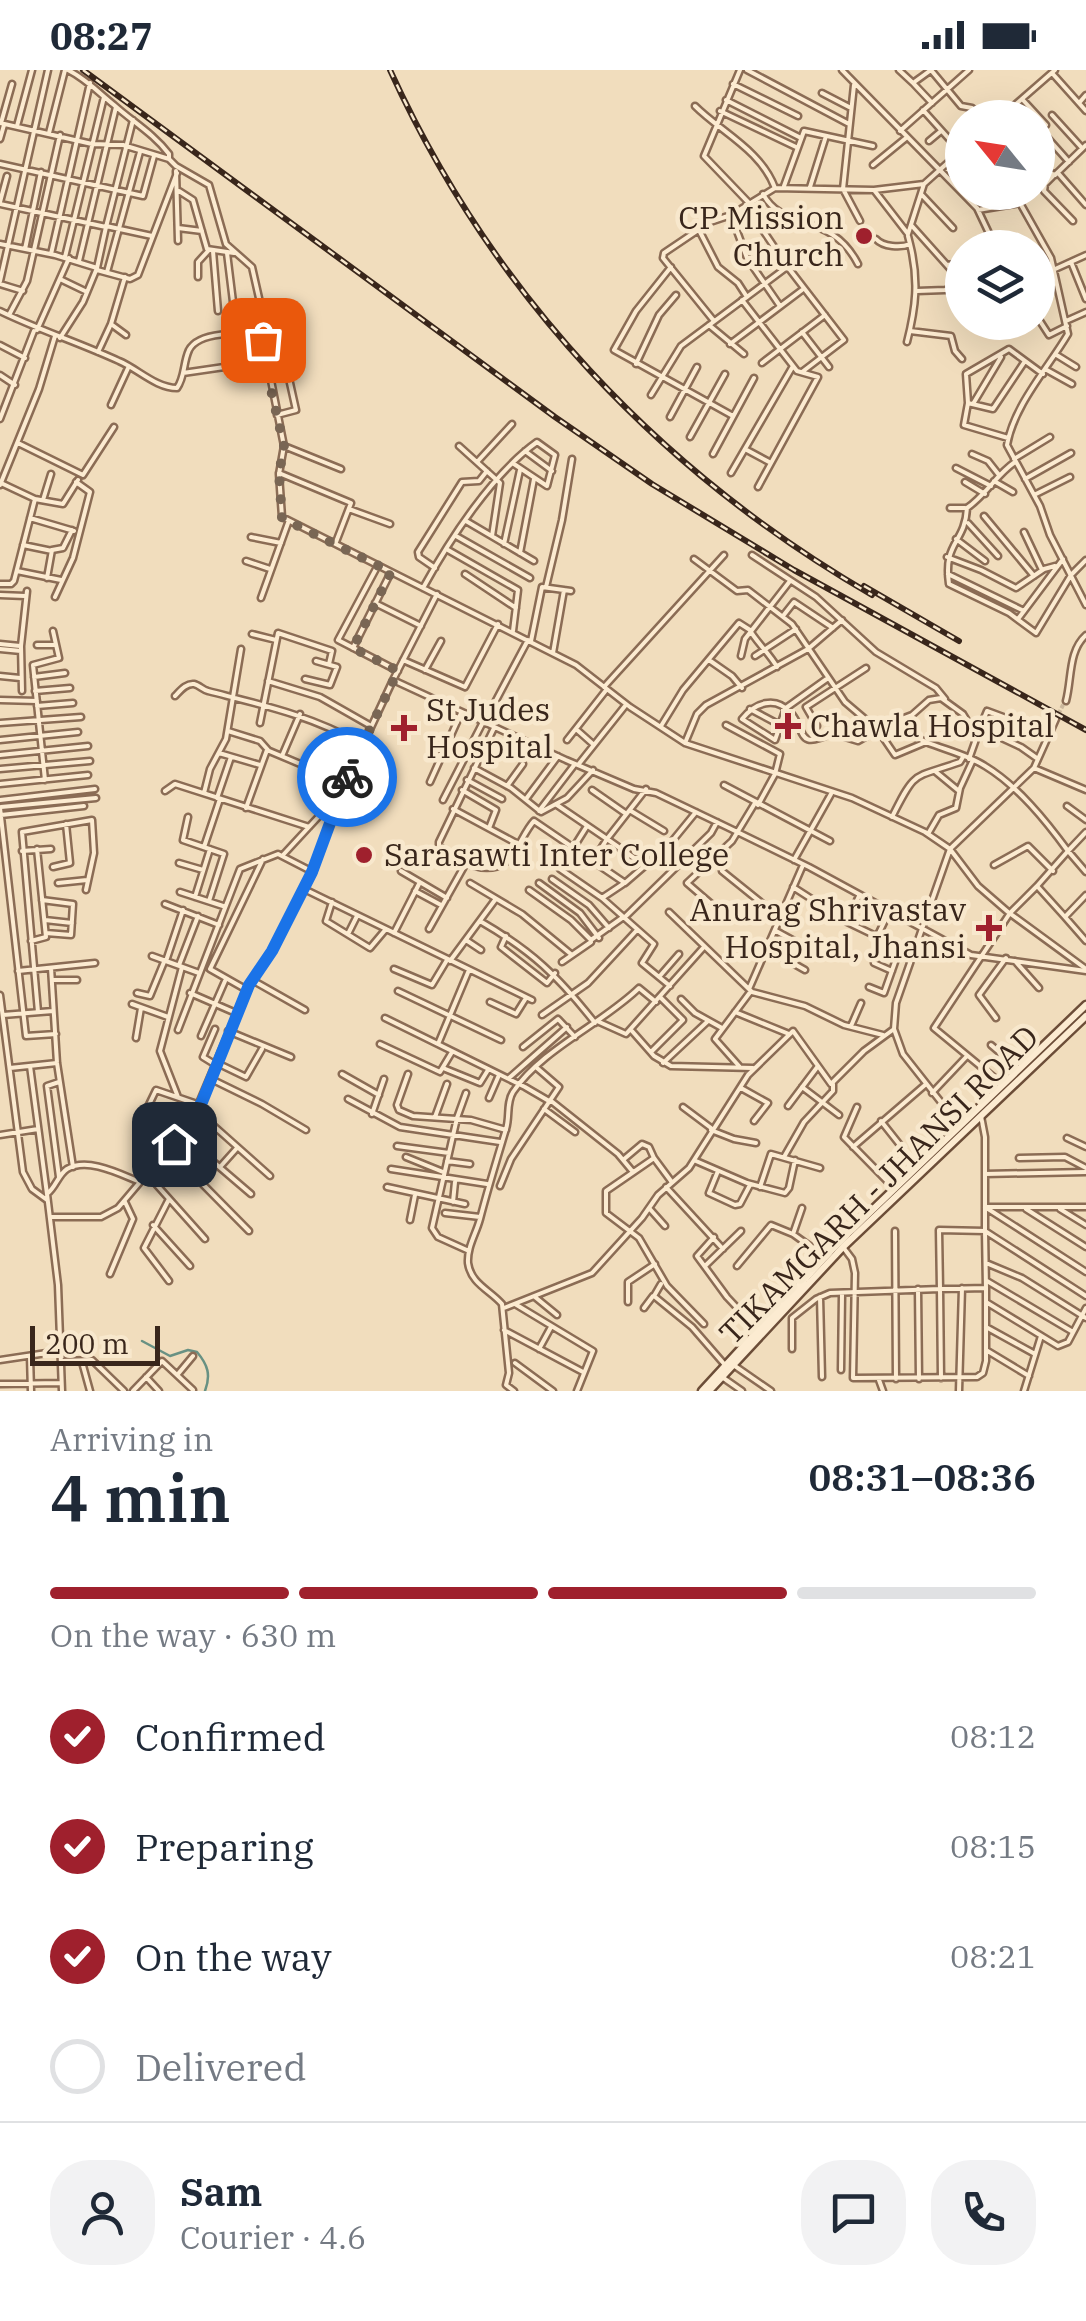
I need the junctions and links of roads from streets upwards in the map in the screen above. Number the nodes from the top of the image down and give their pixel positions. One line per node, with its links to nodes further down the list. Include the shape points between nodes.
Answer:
1 (32, 70): 37 (street)
2 (48, 70): 38 (street)
3 (67, 70): 10 (street); 41 (street)
4 (740, 70): 13 (street)
5 (748, 70): 36 (street)
6 (843, 70): 14 (street)
7 (899, 70): 11 (street)
8 (969, 70): 15 (street)
9 (1054, 71): 19 (street); 24 (street)
10 (90, 83): 18 (street); 48 (street)
11 (913, 83): 15 (street, via 931,70); 23 (street)
12 (12, 84): 34 (street)
13 (733, 84): 20 (street); 31 (street)
14 (854, 84): 27 (street); 40 (street)
15 (947, 90): 21 (street); 23 (street)
16 (822, 93): 27 (street)
17 (1086, 95): 24 (street)
18 (104, 96): 26 (street); 51 (street)
19 (1022, 98): 22 (street)
20 (726, 100): 29 (street); 45 (street)
21 (956, 100)
22 (1020, 100)
23 (932, 103): 28 (street)
24 (1078, 103): 30 (street)
25 (694, 106): 35 (street)
26 (116, 107): 33 (street); 52 (street)
27 (851, 108): 36 (street)
28 (924, 110): 39 (street); 40 (street)
29 (720, 111): 35 (street); 55 (street)
30 (1086, 111)
31 (798, 116)
32 (1055, 117): 57 (street)
33 (133, 120): 53 (street); 60 (street, via 158,138)
34 (2, 123): 37 (street); 47 (street)
35 (715, 124): 78 (street, via 733,134); 88 (street, via 704,156)
36 (849, 124): 50 (street)
37 (17, 126): 38 (street)
38 (34, 130): 41 (street); 65 (street)
39 (942, 130): 42 (street); 49 (street)
40 (900, 131): 46 (street)
41 (49, 133): 43 (street)
42 (945, 133)
43 (60, 135): 48 (street); 69 (street)
44 (826, 136): 45 (street, via 807,131); 50 (street); 79 (street)
45 (799, 137): 55 (street)
46 (906, 138): 63 (street); 68 (street)
47 (0, 139)
48 (77, 140): 51 (street); 72 (street)
49 (929, 141)
50 (848, 142): 54 (street); 81 (street)
51 (92, 144): 52 (street); 74 (street)
52 (108, 146): 53 (street); 75 (street)
53 (126, 146): 58 (street); 80 (street)
54 (872, 146)
55 (796, 147): 77 (street)
56 (1055, 147): 61 (street)
57 (1084, 147): 61 (street)
58 (140, 151): 59 (street); 84 (street)
59 (154, 156): 60 (street); 84 (street, via 144,195)
60 (169, 159): 66 (street)
61 (1068, 162): 70 (street)
62 (0, 164): 65 (street)
63 (873, 166)
64 (945, 166): 68 (street)
65 (26, 169): 67 (street); 90 (street)
66 (176, 169): 83 (street); 109 (street); 119 (street, via 212,192 223,237)
67 (41, 172): 69 (street); 92 (street)
68 (938, 172): 73 (street); 76 (street)
69 (51, 174): 72 (street); 93 (street)
70 (1056, 174): 89 (street); 98 (street, via 1044,191)
71 (7, 176): 87 (street)
72 (68, 177): 74 (street); 95 (street)
73 (945, 179)
74 (84, 181): 75 (street); 96 (street)
75 (99, 184): 80 (street); 99 (street)
76 (924, 184): 82 (street); 86 (street)
77 (784, 186): 78 (street); 79 (street)
78 (776, 188): 85 (street)
79 (810, 188): 81 (street)
80 (113, 189): 84 (street); 101 (street)
81 (843, 189): 82 (street); 97 (street)
82 (874, 190): 108 (street)
83 (179, 191): 102 (street); 107 (street, via 193,200)
84 (129, 192): 104 (street)
85 (763, 194): 88 (street); 126 (street, via 777,211 829,230)
86 (921, 195): 100 (street); 103 (street)
87 (0, 203): 90 (street)
88 (748, 204): 94 (street); 127 (street)
89 (1086, 205)
90 (16, 208): 92 (street); 114 (street)
91 (978, 210): 106 (street)
92 (32, 211): 93 (street); 115 (street)
93 (43, 214): 95 (street); 116 (street)
94 (732, 215): 105 (street); 137 (street)
95 (59, 217): 96 (street); 120 (street)
96 (74, 220): 99 (street); 122 (street)
97 (860, 220)
98 (1073, 221)
99 (90, 224): 101 (street); 123 (street)
100 (912, 226): 108 (street); 124 (street)
101 (106, 227): 104 (street); 129 (street)
102 (178, 228): 107 (street); 111 (street)
103 (953, 228)
104 (120, 229): 109 (street); 131 (street)
105 (699, 230): 128 (street, via 664,254); 144 (street)
106 (987, 230)
107 (202, 232): 117 (street)
108 (908, 234): 113 (street)
109 (152, 236): 132 (street, via 142,270)
110 (876, 239): 113 (street)
111 (178, 241)
112 (0, 244): 114 (street)
113 (910, 244): 141 (street)
114 (8, 246): 115 (street); 136 (street)
115 (24, 249): 116 (street)
116 (34, 250): 120 (street); 140 (street)
117 (211, 251): 118 (street); 133 (street, via 198,262); 147 (street)
118 (227, 252): 119 (street); 152 (street)
119 (236, 253): 162 (street, via 252,267 258,289 267,324)
120 (51, 254): 122 (street)
121 (1086, 255): 125 (street)
122 (67, 258): 123 (street); 135 (street)
123 (79, 261): 129 (street)
124 (945, 261)
125 (1071, 262): 130 (street); 145 (street)
126 (858, 264)
127 (787, 266): 137 (street); 138 (street)
128 (672, 267): 153 (street); 178 (street, via 615,347)
129 (97, 269): 131 (street); 142 (street)
130 (1055, 269)
131 (107, 272): 132 (street)
132 (125, 277): 155 (street)
133 (198, 277)
134 (1055, 278): 156 (street)
135 (60, 279): 142 (street); 157 (street)
136 (0, 282): 140 (street)
137 (764, 283): 144 (street); 146 (street)
138 (804, 289): 146 (street); 150 (street)
139 (945, 290): 141 (street)
140 (23, 291): 151 (street)
141 (917, 291): 158 (street)
142 (88, 292): 163 (street)
143 (676, 295): 178 (street, via 659,314)
144 (744, 299): 153 (street); 154 (street)
145 (1086, 299)
146 (780, 306): 154 (street)
147 (218, 310)
148 (0, 311): 151 (street)
149 (1086, 312): 156 (street)
150 (825, 315): 160 (street); 174 (street, via 844,340)
151 (9, 316): 157 (street)
152 (235, 318)
153 (712, 322): 165 (street); 190 (street, via 680,346)
154 (758, 322): 165 (street); 167 (street)
155 (111, 324): 161 (street); 168 (street)
156 (1067, 324): 159 (street); 172 (street)
157 (36, 329): 163 (street); 173 (street)
158 (910, 330): 164 (street); 175 (street, via 951,336)
159 (1055, 331)
160 (802, 332): 167 (street); 174 (street)
161 (126, 335)
162 (258, 335): 169 (street); 186 (street, via 195,343)
163 (58, 337): 168 (street); 208 (street)
164 (907, 342)
165 (730, 344): 170 (street)
166 (0, 345): 173 (street)
167 (779, 349): 177 (street); 180 (street)
168 (98, 352): 179 (street)
169 (264, 352): 185 (street); 186 (street, via 240,354 238,366)
170 (744, 354)
171 (1002, 354): 176 (street, via 1009,348); 198 (street); 198 (street, via 967,373)
172 (1055, 354): 182 (street); 184 (street)
173 (25, 358): 193 (street)
174 (822, 358): 183 (street); 188 (street)
175 (962, 359)
176 (1025, 360): 184 (street); 198 (street, via 992,410)
177 (762, 363)
178 (636, 364): 190 (street)
179 (129, 366): 186 (street, via 168,388 177,388); 196 (street)
180 (793, 366): 188 (street); 211 (street)
181 (698, 367): 194 (street)
182 (1076, 367)
183 (829, 368)
184 (1044, 371): 192 (street); 206 (street)
185 (267, 372): 199 (street); 199 (street, via 288,374 295,397 296,410)
186 (184, 373)
187 (725, 374): 197 (street)
188 (800, 374): 219 (street, via 818,378)
189 (0, 375): 193 (street)
190 (661, 377): 194 (street); 195 (street)
191 (754, 378): 200 (street)
192 (1072, 384)
193 (15, 385): 202 (street)
194 (684, 390): 197 (street); 201 (street)
195 (651, 395)
196 (111, 404)
197 (710, 404): 200 (street); 205 (street)
198 (970, 404): 206 (street, via 965,426)
199 (277, 414): 209 (street)
200 (733, 416): 214 (street)
201 (670, 417)
202 (0, 420)
203 (512, 424): 218 (street)
204 (114, 427): 228 (street)
205 (690, 437)
206 (1008, 438): 217 (street)
207 (1050, 438): 217 (street)
208 (18, 442): 228 (street); 238 (street)
209 (284, 446): 223 (street); 226 (street)
210 (458, 446): 218 (street)
211 (745, 449): 219 (street); 229 (street)
212 (526, 452): 220 (street); 225 (street); 225 (street, via 542,444 556,455)
213 (1072, 453): 233 (street)
214 (713, 454)
215 (972, 454): 230 (street)
216 (572, 459): 297 (street)
217 (1015, 460): 230 (street); 233 (street)
218 (477, 462): 224 (street)
219 (771, 463): 239 (street)
220 (514, 464): 221 (street); 234 (street)
221 (520, 468): 232 (street); 263 (street)
222 (956, 468): 237 (street)
223 (341, 469)
224 (487, 471): 234 (street); 280 (street, via 478,481 462,482 418,552)
225 (552, 471): 232 (street, via 548,486)
226 (279, 473): 247 (street, via 351,503); 250 (street, via 281,514)
227 (51, 474): 244 (street)
228 (81, 474): 235 (street)
229 (731, 474)
230 (999, 475): 237 (street)
231 (1070, 477): 242 (street)
232 (534, 478): 267 (street)
233 (1025, 479): 242 (street)
234 (498, 480): 251 (street); 258 (street)
235 (76, 482): 244 (street, via 64,503); 255 (street, via 90,492)
236 (965, 482): 241 (street)
237 (992, 483): 240 (street); 241 (street)
238 (0, 484): 243 (street)
239 (758, 487)
240 (1013, 492)
241 (984, 494): 246 (street)
242 (1034, 495): 272 (street)
243 (35, 499): 244 (street); 249 (street)
244 (42, 500)
245 (950, 508): 246 (street)
246 (967, 508): 252 (street)
247 (349, 509): 253 (street); 262 (street)
248 (984, 516): 290 (street)
249 (30, 518): 254 (street); 264 (street)
250 (289, 520): 261 (street); 262 (street)
251 (466, 521): 257 (street); 258 (street)
252 (967, 522): 260 (street); 270 (street)
253 (390, 524)
254 (72, 530): 255 (street); 266 (street, via 64,548)
255 (80, 532): 294 (street)
256 (1024, 532): 284 (street)
257 (456, 536): 265 (street); 293 (street)
258 (492, 536): 263 (street)
259 (251, 538): 261 (street)
260 (956, 539): 271 (street); 277 (street)
261 (281, 543): 283 (street)
262 (336, 543): 278 (street)
263 (504, 544): 267 (street)
264 (23, 546): 266 (street); 282 (street)
265 (448, 550): 280 (street); 306 (street, via 518,590)
266 (52, 552): 292 (street)
267 (520, 553): 276 (street)
268 (724, 555): 286 (street)
269 (752, 555): 295 (street)
270 (998, 556)
271 (947, 557): 289 (street); 290 (street, via 1014,588)
272 (1062, 558): 279 (street); 291 (street)
273 (694, 559): 286 (street)
274 (1086, 560): 281 (street)
275 (246, 561): 283 (street)
276 (534, 561)
277 (985, 561)
278 (378, 565): 285 (street); 329 (street, via 338,638)
279 (1056, 566): 284 (street); 307 (street)
280 (435, 568): 298 (street)
281 (1078, 568): 287 (street); 291 (street)
282 (16, 570): 292 (street); 296 (street, via 12,584)
283 (271, 570): 302 (street)
284 (1042, 570): 290 (street)
285 (391, 572): 298 (street); 303 (street)
286 (711, 572): 305 (street); 352 (street)
287 (1086, 573)
288 (464, 574): 306 (street)
289 (948, 574): 307 (street); 309 (street, via 950,586)
290 (1034, 576)
291 (1072, 576): 304 (street); 309 (street, via 1037,632)
292 (47, 578): 294 (street)
293 (530, 578)
294 (61, 580): 301 (street)
295 (791, 581): 305 (street); 310 (street)
296 (0, 584)
297 (546, 587): 321 (street); 331 (street, via 568,590)
298 (424, 588): 300 (street)
299 (0, 594): 327 (street, via 26,593)
300 (437, 594): 311 (street); 312 (street)
301 (55, 596)
302 (261, 598)
303 (376, 603): 312 (street); 329 (street)
304 (1086, 605)
305 (771, 607): 308 (street); 317 (street)
306 (516, 608): 316 (street)
307 (1024, 611): 309 (street)
308 (783, 616): 313 (street, via 794,602); 314 (street)
309 (1018, 619)
310 (842, 620): 313 (street); 359 (street)
311 (498, 624): 316 (street); 340 (street, via 464,687)
312 (421, 626): 334 (street)
313 (833, 628): 330 (street)
314 (796, 629): 326 (street); 330 (street)
315 (53, 631): 324 (street)
316 (513, 632): 321 (street)
317 (751, 632): 326 (street); 332 (street); 335 (street, via 739,623)
318 (252, 634): 320 (street)
319 (1084, 638): 360 (street, via 1074,654)
320 (276, 640): 337 (street, via 282,634 332,651); 349 (street)
321 (530, 640): 331 (street); 374 (street)
322 (441, 641): 340 (street)
323 (37, 645): 324 (street)
324 (56, 645): 344 (street, via 59,658 34,663)
325 (0, 646): 327 (street)
326 (766, 647): 333 (street); 338 (street)
327 (21, 648): 345 (street)
328 (241, 648): 356 (street)
329 (353, 648): 341 (street)
330 (808, 649): 338 (street); 346 (street)
331 (553, 653): 352 (street)
332 (741, 656)
333 (755, 656)
334 (403, 660): 340 (street); 341 (street)
335 (709, 660): 353 (street); 378 (street)
336 (316, 661): 337 (street)
337 (329, 664): 347 (street, via 338,668 329,686)
338 (777, 668): 353 (street)
339 (866, 668): 350 (street)
340 (425, 670)
341 (398, 671): 348 (street)
342 (65, 673): 344 (street)
343 (0, 676): 345 (street)
344 (34, 676): 354 (street)
345 (20, 678): 355 (street)
346 (828, 678): 350 (street); 365 (street)
347 (305, 679)
348 (393, 680): 367 (street); 377 (street)
349 (268, 681): 363 (street); 377 (street, via 320,697)
350 (835, 687): 379 (street, via 805,708); 384 (street)
351 (70, 688): 354 (street)
352 (605, 688): 364 (street); 382 (street)
353 (742, 688): 393 (street, via 702,709)
354 (36, 691): 362 (street)
355 (22, 692)
356 (235, 695): 357 (street, via 192,684); 363 (street); 383 (street)
357 (175, 696)
358 (0, 700): 362 (street)
359 (946, 700): 384 (street, via 929,700); 389 (street)
360 (1066, 700)
361 (73, 702): 362 (street)
362 (37, 703): 371 (street)
363 (263, 704): 368 (street); 373 (street)
364 (626, 704): 378 (street); 395 (street)
365 (786, 708): 366 (street, via 767,702); 375 (street); 384 (street, via 799,733 812,740 832,733 860,741)
366 (750, 709): 375 (street); 375 (street, via 742,719 776,740)
367 (462, 713): 374 (street); 420 (street)
368 (300, 714): 394 (street); 401 (street)
369 (81, 718): 371 (street)
370 (1056, 719): 387 (street)
371 (38, 721): 372 (street); 388 (street)
372 (0, 723)
373 (260, 723)
374 (483, 723): 380 (street); 439 (street)
375 (780, 724)
376 (726, 725): 416 (street, via 778,751)
377 (371, 726): 394 (street)
378 (661, 726): 393 (street)
379 (817, 726)
380 (494, 728): 402 (street); 411 (street)
381 (980, 728): 387 (street, via 988,711); 389 (street); 405 (street)
382 (576, 729): 391 (street); 395 (street)
383 (228, 730): 398 (street); 399 (street)
384 (878, 730): 392 (street, via 895,755)
385 (78, 732): 388 (street)
386 (912, 734): 392 (street)
387 (1050, 734): 405 (street)
388 (40, 736): 390 (street); 397 (street)
389 (977, 737): 404 (street)
390 (0, 740)
391 (567, 740)
392 (926, 742): 404 (street)
393 (685, 743): 416 (street)
394 (362, 744): 421 (street)
395 (594, 745): 408 (street)
396 (88, 746): 397 (street)
397 (42, 750): 400 (street); 409 (street)
398 (268, 750): 401 (street); 410 (street)
399 (218, 753): 403 (street); 434 (street)
400 (0, 755)
401 (282, 756): 421 (street)
402 (558, 756): 408 (street); 440 (street)
403 (231, 757): 410 (street); 436 (street)
404 (969, 758): 415 (street); 429 (street); 432 (street)
405 (1038, 759): 412 (street)
406 (90, 760): 409 (street)
407 (523, 764): 424 (street)
408 (576, 764): 414 (street); 449 (street)
409 (44, 765): 413 (street); 418 (street)
410 (260, 766): 446 (street)
411 (474, 768): 419 (street); 424 (street)
412 (1034, 768): 429 (street); 430 (street)
413 (0, 770)
414 (593, 770): 425 (street); 441 (street)
415 (934, 770): 432 (street); 453 (street, via 910,780)
416 (775, 774): 433 (street); 442 (street)
417 (88, 775): 418 (street)
418 (45, 780): 422 (street)
419 (468, 780): 427 (street); 437 (street)
420 (430, 782)
421 (344, 783): 447 (street)
422 (0, 784)
423 (724, 784): 442 (street)
424 (507, 786): 440 (street)
425 (646, 789): 450 (street); 451 (street)
426 (95, 790): 438 (street)
427 (462, 790): 448 (street); 460 (street, via 496,810)
428 (592, 790): 450 (street)
429 (1013, 790): 474 (street); 476 (street)
430 (1086, 790)
431 (165, 791): 434 (street, via 175,784)
432 (959, 791): 465 (street, via 956,808 939,815)
433 (832, 792): 453 (street); 463 (street)
434 (204, 794): 436 (street)
435 (96, 798): 445 (street)
436 (219, 799): 446 (street); 471 (street)
437 (502, 799)
438 (0, 800)
439 (443, 800)
440 (526, 800): 449 (street)
441 (556, 804): 449 (street); 458 (street)
442 (756, 804): 462 (street); 463 (street)
443 (84, 806): 452 (street)
444 (1067, 806): 455 (street)
445 (0, 808): 452 (street)
446 (246, 808): 459 (street)
447 (336, 808): 459 (street); 488 (street)
448 (453, 809): 460 (street); 482 (street, via 439,842)
449 (539, 811)
450 (629, 812): 461 (street); 466 (street)
451 (696, 812): 456 (street); 486 (street)
452 (1, 815): 469 (street)
453 (892, 816): 465 (street)
454 (188, 817): 471 (street, via 182,838)
455 (1086, 820)
456 (717, 822): 462 (street); 531 (street)
457 (66, 824): 475 (street, via 22,832); 485 (street, via 70,863); 494 (street, via 92,821)
458 (587, 826): 466 (street); 470 (street)
459 (309, 828): 477 (street)
460 (488, 828): 468 (street)
461 (664, 832)
462 (738, 832): 479 (street); 522 (street, via 687,883)
463 (811, 832): 467 (street); 479 (street)
464 (1086, 832): 476 (street)
465 (928, 834): 474 (street)
466 (607, 840): 480 (street); 486 (street)
467 (830, 842)
468 (518, 844): 470 (street, via 534,820); 482 (street, via 494,868)
469 (2, 846): 573 (street)
470 (572, 846): 480 (street); 513 (street, via 560,869)
471 (207, 848): 487 (street); 516 (street, via 224,855)
472 (37, 849): 473 (street); 475 (street); 504 (street)
473 (51, 849)
474 (950, 849): 526 (street); 539 (street)
475 (22, 850): 503 (street)
476 (1068, 852): 491 (street); 492 (street)
477 (283, 855): 478 (street); 488 (street)
478 (264, 857): 519 (street, via 240,868); 578 (street, via 211,968)
479 (794, 860): 483 (street)
480 (593, 861): 498 (street)
481 (179, 863): 487 (street)
482 (466, 864): 512 (street)
483 (804, 864): 501 (street); 509 (street)
484 (994, 865): 491 (street, via 1028,846)
485 (54, 866)
486 (644, 866): 498 (street)
487 (203, 870): 511 (street)
488 (312, 872): 502 (street)
489 (401, 872): 495 (street)
490 (722, 872): 530 (street)
491 (1054, 872): 500 (street)
492 (1086, 872)
493 (552, 879): 538 (street)
494 (88, 880): 496 (street); 505 (street)
495 (420, 882): 506 (street); 512 (street)
496 (58, 883)
497 (539, 883): 547 (street, via 580,913)
498 (625, 883): 513 (street)
499 (470, 884): 514 (street)
500 (1037, 886): 526 (street); 529 (street)
501 (792, 887): 521 (street); 530 (street)
502 (304, 888): 517 (street); 581 (street)
503 (26, 890): 504 (street); 549 (street)
504 (41, 890): 515 (street)
505 (86, 890)
506 (415, 890): 520 (street); 543 (street)
507 (530, 890): 547 (street)
508 (180, 892): 511 (street)
509 (859, 896): 525 (street); 546 (street, via 846,921)
510 (1086, 896): 529 (street)
511 (195, 897): 516 (street)
512 (447, 898): 520 (street)
513 (602, 898): 531 (street)
514 (496, 899): 533 (street); 556 (street)
515 (42, 900): 532 (street); 534 (street, via 72,902)
516 (209, 902): 519 (street)
517 (332, 902): 527 (street); 544 (street, via 326,921)
518 (165, 904): 523 (street)
519 (225, 906): 535 (street)
520 (442, 906): 537 (street)
521 (824, 907)
522 (716, 908)
523 (184, 910): 528 (street); 562 (street)
524 (669, 912): 551 (street)
525 (889, 912): 539 (street); 546 (street)
526 (1010, 913): 557 (street); 572 (street)
527 (358, 915): 536 (street); 544 (street)
528 (198, 916): 535 (street); 566 (street)
529 (1065, 916): 550 (street)
530 (779, 917): 541 (street)
531 (623, 919): 538 (street); 540 (street)
532 (45, 920): 534 (street); 542 (street)
533 (480, 921): 545 (street); 548 (street)
534 (72, 922): 542 (street, via 71,935)
535 (220, 925): 575 (street)
536 (386, 929): 543 (street); 544 (street, via 371,948)
537 (429, 929)
538 (610, 929): 547 (street)
539 (921, 929): 557 (street); 619 (street, via 896,1002)
540 (637, 930): 577 (street, via 655,945 642,962); 590 (street)
541 (774, 930): 552 (street); 553 (street)
542 (46, 933): 549 (street)
543 (394, 933): 560 (street)
544 (348, 934)
545 (506, 936): 576 (street); 576 (street, via 501,947 547,983)
546 (877, 937): 574 (street, via 902,949)
547 (596, 939): 556 (street)
548 (466, 940): 554 (street); 560 (street)
549 (32, 941): 569 (street)
550 (1086, 941)
551 (703, 948): 582 (street); 586 (street)
552 (766, 948): 571 (street); 586 (street)
553 (806, 948)
554 (482, 950)
555 (679, 954): 577 (street)
556 (572, 955): 563 (street)
557 (981, 955): 559 (street); 638 (street, via 934,1028)
558 (152, 956): 562 (street)
559 (1006, 958): 561 (street); 612 (street, via 979,995)
560 (449, 960): 568 (street, via 432,985); 570 (street)
561 (1014, 960): 572 (street); 584 (street)
562 (165, 961): 566 (street); 589 (street, via 150,996)
563 (562, 962)
564 (95, 963): 567 (street)
565 (874, 963): 574 (street)
566 (181, 966): 575 (street); 610 (street)
567 (51, 968): 569 (street); 579 (street)
568 (394, 969)
569 (35, 970): 573 (street); 602 (street)
570 (470, 970): 594 (street, via 529,999 516,1014); 607 (street)
571 (805, 970)
572 (1086, 970)
573 (18, 971): 604 (street)
574 (892, 971): 583 (street, via 884,993)
575 (199, 973): 588 (street)
576 (555, 974): 590 (street)
577 (659, 977): 582 (street)
578 (226, 979): 585 (street); 597 (street)
579 (52, 980): 580 (street); 600 (street)
580 (77, 980)
581 (252, 980): 585 (street); 601 (street)
582 (670, 986): 592 (street)
583 (868, 987)
584 (1039, 988)
585 (247, 990): 605 (street)
586 (750, 990): 603 (street); 615 (street)
587 (398, 991): 607 (street)
588 (190, 993): 597 (street); 620 (street)
589 (137, 994)
590 (572, 994): 608 (street); 614 (street)
591 (0, 995): 606 (street)
592 (658, 999): 614 (street, via 639,988); 621 (street); 637 (street, via 683,1020)
593 (681, 999): 613 (street)
594 (490, 1002)
595 (861, 1002): 615 (street)
596 (132, 1004): 599 (street)
597 (215, 1004): 605 (street); 626 (street)
598 (1086, 1006): 649 (street)
599 (141, 1007): 610 (street); 628 (street)
600 (54, 1010): 602 (street); 623 (street)
601 (305, 1010)
602 (38, 1012): 604 (street)
603 (735, 1012): 617 (street); 624 (street)
604 (23, 1014): 606 (street); 623 (street, via 26,1037)
605 (236, 1014): 622 (street)
606 (3, 1015): 635 (street)
607 (449, 1015): 629 (street); 631 (street)
608 (542, 1016)
609 (1086, 1016): 684 (street, TIKAMGARH - JHANSI ROAD)
610 (168, 1017): 672 (street, via 160,1054)
611 (385, 1018): 631 (street)
612 (996, 1018)
613 (708, 1021): 617 (street); 640 (street)
614 (596, 1022): 621 (street, via 624,1034); 627 (street)
615 (851, 1026): 625 (street)
616 (567, 1027): 627 (street); 634 (street, via 557,1019); 656 (street)
617 (722, 1028): 644 (street, via 714,1040)
618 (215, 1029): 642 (street, via 203,1057)
619 (894, 1029): 625 (street); 663 (street)
620 (178, 1030)
621 (630, 1030): 637 (street)
622 (228, 1032): 633 (street); 642 (street)
623 (56, 1034): 641 (street)
624 (789, 1034): 645 (street); 648 (street)
625 (883, 1035): 662 (street)
626 (201, 1036)
627 (574, 1037): 647 (street)
628 (136, 1038)
629 (501, 1040)
630 (380, 1044): 646 (street, via 439,1072)
631 (438, 1044): 636 (street)
632 (991, 1045): 649 (street)
633 (263, 1047): 639 (street); 642 (street, via 246,1077)
634 (523, 1047)
635 (4, 1048): 651 (street)
636 (452, 1051): 646 (street); 650 (street)
637 (650, 1052): 640 (street)
638 (967, 1056): 664 (street); 669 (street)
639 (291, 1057)
640 (663, 1062): 644 (street)
641 (58, 1063): 643 (street); 659 (street)
642 (217, 1064): 657 (street)
643 (30, 1066): 651 (street); 666 (street)
644 (739, 1066): 648 (street)
645 (818, 1066): 662 (street); 668 (street)
646 (443, 1068): 650 (street, via 480,1083)
647 (537, 1068): 661 (street); 675 (street, via 559,1085)
648 (753, 1068): 667 (street)
649 (1018, 1068): 664 (street)
650 (489, 1069): 655 (street)
651 (10, 1070): 652 (street); 694 (street)
652 (0, 1074)
653 (342, 1074): 671 (street)
654 (408, 1074): 685 (street, via 397,1109)
655 (500, 1074): 656 (street); 674 (street)
656 (509, 1078): 661 (street)
657 (211, 1079): 680 (street); 692 (street)
658 (384, 1079): 671 (street)
659 (60, 1082): 665 (street); 719 (street)
660 (447, 1084): 685 (street)
661 (520, 1084): 675 (street); 693 (street, via 509,1100)
662 (832, 1084): 676 (street)
663 (925, 1084): 669 (street); 687 (street)
664 (1002, 1084): 689 (street)
665 (48, 1085): 666 (street); 730 (street)
666 (33, 1086): 690 (street)
667 (740, 1086): 688 (street, via 768,1103); 691 (street)
668 (802, 1087): 676 (street); 677 (street)
669 (932, 1092): 689 (street)
670 (466, 1093): 686 (street)
671 (379, 1095): 682 (street)
672 (178, 1097): 680 (street); 696 (street, via 155,1091 144,1113)
673 (348, 1098): 682 (street)
674 (489, 1098)
675 (550, 1101): 681 (street); 714 (street)
676 (823, 1103): 683 (street); 711 (street)
677 (788, 1106)
678 (683, 1107): 691 (street)
679 (856, 1107): 705 (street, via 843,1135)
680 (199, 1108): 696 (street); 706 (street)
681 (544, 1109): 695 (street); 736 (street)
682 (372, 1114): 697 (street, via 400,1127)
683 (839, 1116)
684 (980, 1116): 702 (street, TIKAMGARH - JHANSI ROAD); 727 (street)
685 (435, 1117): 686 (street)
686 (457, 1118): 693 (street); 697 (street)
687 (880, 1120): 703 (street); 705 (street)
688 (754, 1121)
689 (959, 1125): 702 (street)
690 (38, 1129): 694 (street); 743 (street)
691 (711, 1129): 701 (street); 715 (street)
692 (306, 1130)
693 (506, 1130): 700 (street)
694 (18, 1132): 698 (street); 743 (street, via 26,1180)
695 (575, 1132)
696 (182, 1134): 708 (street); 720 (street)
697 (454, 1134): 700 (street); 709 (street)
698 (0, 1135)
699 (1068, 1138): 707 (street)
700 (501, 1142): 734 (street)
701 (756, 1142)
702 (946, 1143): 740 (street); 770 (street, TIKAMGARH - JHANSI ROAD)
703 (900, 1144)
704 (396, 1146): 709 (street)
705 (854, 1146): 740 (street)
706 (238, 1147): 720 (street); 728 (street)
707 (1086, 1147)
708 (169, 1150): 726 (street); 764 (street)
709 (449, 1153): 717 (street)
710 (406, 1157): 729 (street)
711 (784, 1157): 716 (street); 739 (street, via 768,1156)
712 (654, 1158): 714 (street, via 644,1144); 725 (street); 733 (street)
713 (1018, 1158): 724 (street, via 1064,1157)
714 (623, 1160): 725 (street)
715 (694, 1160): 723 (street); 733 (street)
716 (795, 1160): 721 (street); 739 (street, via 787,1192)
717 (447, 1161): 718 (street); 729 (street)
718 (470, 1164)
719 (73, 1167): 730 (street); 732 (street)
720 (220, 1167): 742 (street)
721 (820, 1168)
722 (391, 1169): 729 (street)
723 (718, 1170): 735 (street); 735 (street, via 710,1193 735,1205)
724 (1086, 1170): 727 (street)
725 (632, 1172): 762 (street, via 606,1195 607,1215)
726 (147, 1174): 732 (street); 744 (street)
727 (985, 1174): 749 (street)
728 (270, 1176)
729 (444, 1176): 731 (street); 745 (street)
730 (59, 1177): 743 (street)
731 (455, 1181): 734 (street); 747 (street)
732 (140, 1182): 746 (street)
733 (672, 1182): 738 (street)
734 (487, 1184): 757 (street)
735 (750, 1184): 739 (street)
736 (500, 1186)
737 (386, 1187): 741 (street)
738 (666, 1187): 751 (street); 768 (street)
739 (760, 1187)
740 (895, 1189): 770 (street)
741 (415, 1193): 745 (street); 758 (street)
742 (251, 1194)
743 (47, 1197): 756 (street)
744 (169, 1198): 759 (street); 769 (street)
745 (439, 1199): 747 (street); 773 (street, via 432,1231)
746 (126, 1202): 756 (street, via 101,1216); 781 (street, via 133,1219)
747 (453, 1202): 748 (street)
748 (465, 1204)
749 (986, 1207): 753 (street); 763 (street); 780 (street)
750 (1086, 1207): 754 (street)
751 (649, 1208): 761 (street); 762 (street)
752 (802, 1208): 767 (street)
753 (1023, 1208): 754 (street); 771 (street)
754 (1058, 1208): 760 (street)
755 (445, 1213): 757 (street)
756 (50, 1217): 814 (street)
757 (480, 1218): 773 (street)
758 (410, 1220)
759 (153, 1225): 777 (street); 783 (street, via 144,1250)
760 (1086, 1225)
761 (665, 1226)
762 (631, 1230): 775 (street); 794 (street, via 588,1276)
763 (985, 1230): 776 (street); 787 (street, via 939,1230); 793 (street)
764 (250, 1231)
765 (741, 1231): 772 (street)
766 (895, 1231): 788 (street)
767 (792, 1234): 774 (street); 779 (street, via 770,1226)
768 (714, 1237): 772 (street); 778 (street, via 697,1254)
769 (205, 1239)
770 (841, 1244): 774 (street); 790 (street, via 854,1266); 822 (street, TIKAMGARH - JHANSI ROAD)
771 (1086, 1247)
772 (724, 1248): 778 (street)
773 (468, 1251): 799 (street, via 474,1278)
774 (825, 1257): 808 (street)
775 (654, 1264): 796 (street, via 628,1282); 804 (street)
776 (986, 1264): 782 (street); 803 (street)
777 (190, 1266)
778 (705, 1266): 808 (street)
779 (736, 1266)
780 (1086, 1272)
781 (110, 1274)
782 (986, 1280): 786 (street); 809 (street)
783 (168, 1281)
784 (661, 1284): 792 (street)
785 (962, 1288): 786 (street); 787 (street); 831 (street)
786 (986, 1288): 797 (street)
787 (940, 1289): 789 (street); 830 (street)
788 (897, 1290): 789 (street); 790 (street); 832 (street)
789 (918, 1290): 833 (street)
790 (855, 1292): 791 (street); 834 (street, via 853,1378)
791 (842, 1293): 795 (street); 823 (street)
792 (654, 1296): 800 (street); 822 (street)
793 (1086, 1296)
794 (535, 1297): 798 (street); 802 (street)
795 (820, 1297): 812 (street, via 792,1318); 829 (street)
796 (628, 1302)
797 (986, 1302): 806 (street); 810 (street)
798 (515, 1304): 799 (street); 805 (street)
799 (504, 1308): 807 (street)
800 (644, 1308)
801 (1086, 1308): 803 (street)
802 (557, 1315)
803 (1084, 1316): 809 (street)
804 (704, 1324)
805 (552, 1326): 811 (street); 824 (street, via 593,1351)
806 (986, 1327): 813 (street); 815 (street)
807 (504, 1330): 811 (street); 845 (street, via 506,1384)
808 (758, 1330): 822 (street)
809 (1073, 1332): 810 (street, via 1062,1346)
810 (1042, 1336): 815 (street)
811 (539, 1349): 824 (street)
812 (792, 1349)
813 (986, 1350): 826 (street); 831 (street, via 982,1372)
814 (61, 1351): 816 (street); 820 (street)
815 (1036, 1355): 826 (street)
816 (30, 1356): 818 (street); 835 (street)
817 (193, 1356): 825 (street)
818 (0, 1360)
819 (82, 1360): 820 (street); 841 (street); 842 (street, via 94,1362)
820 (62, 1361): 836 (street)
821 (515, 1362): 846 (street)
822 (729, 1364): 827 (street, TIKAMGARH - JHANSI ROAD); 848 (street); 850 (street)
823 (841, 1370)
824 (583, 1372): 847 (street)
825 (178, 1374): 828 (street, via 162,1361); 838 (street)
826 (1030, 1376): 853 (street)
827 (722, 1377): 848 (street, TIKAMGARH - JHANSI ROAD); 849 (street)
828 (146, 1378): 843 (street); 844 (street)
829 (822, 1378)
830 (941, 1378): 831 (street); 833 (street)
831 (961, 1378): 852 (street)
832 (896, 1379): 833 (street); 834 (street)
833 (919, 1379)
834 (879, 1380): 851 (street)
835 (31, 1383): 836 (street); 837 (street); 839 (street)
836 (62, 1383): 840 (street)
837 (0, 1384)
838 (193, 1390)
839 (32, 1391)
840 (62, 1391)
841 (90, 1391)
842 (124, 1391)
843 (133, 1391)
844 (159, 1391)
845 (514, 1391)
846 (554, 1391)
847 (576, 1391)
848 (706, 1391)
849 (742, 1391)
850 (771, 1391)
851 (883, 1391)
852 (960, 1391)
853 (1024, 1391)

